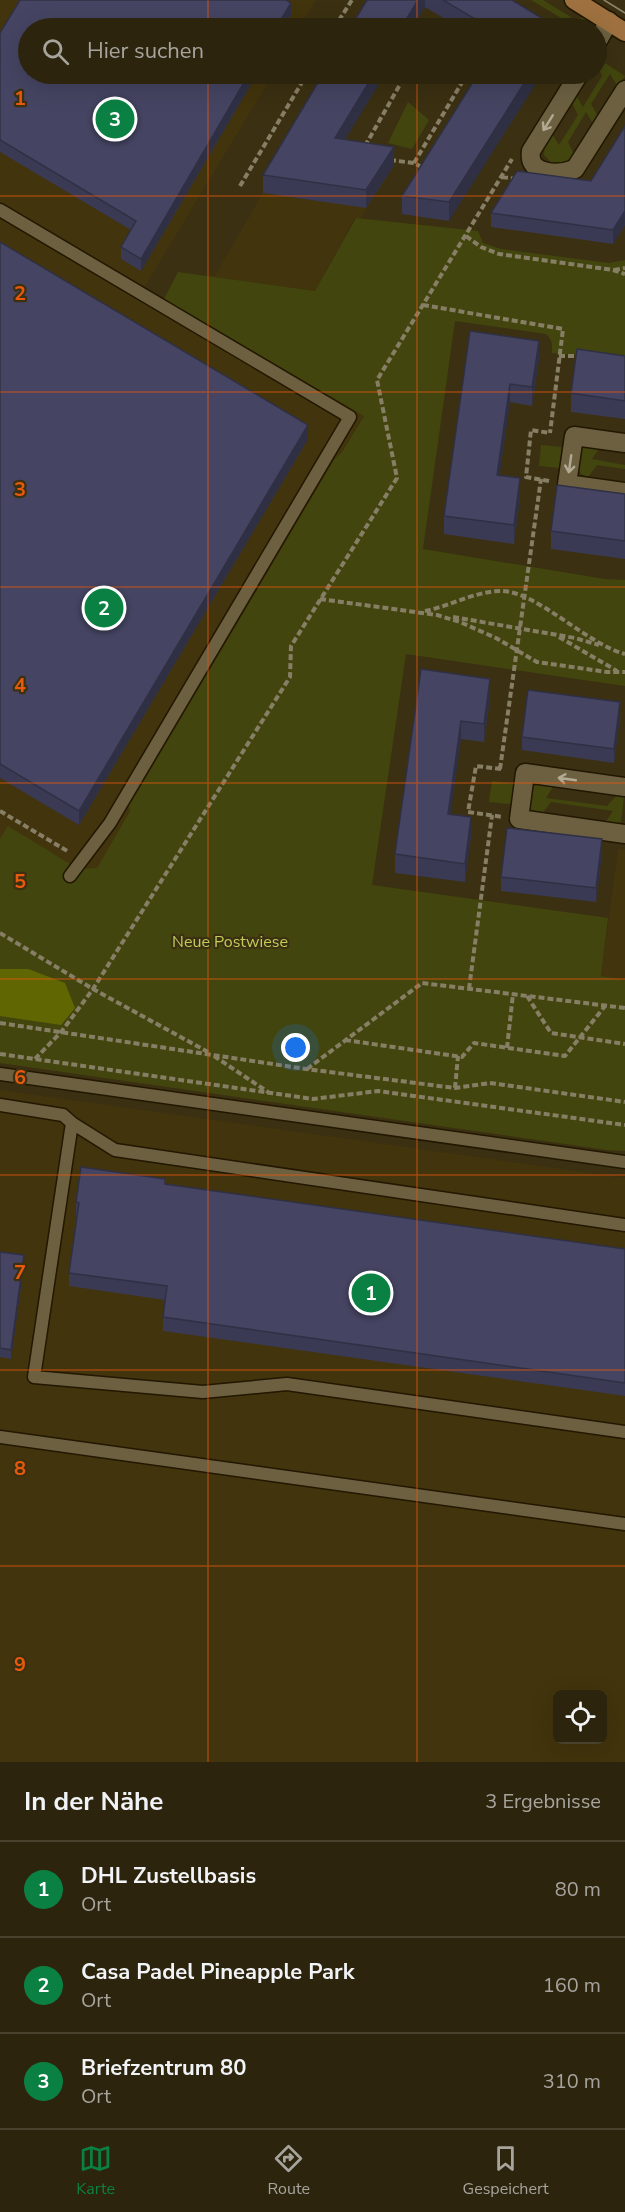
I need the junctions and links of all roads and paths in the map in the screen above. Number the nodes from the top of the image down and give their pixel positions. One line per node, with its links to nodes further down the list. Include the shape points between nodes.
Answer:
1 (352, 0): 3 (path)
2 (574, 0): 4 (main road)
3 (340, 18)
4 (604, 18)
5 (609, 21): 6 (street); 7 (main road)
6 (607, 25)
7 (625, 32)
8 (301, 84): 17 (path)
9 (400, 84): 13 (path)
10 (461, 84): 15 (path)
11 (573, 84): 12 (street, one-way to 12, via 531,151 533,166 540,170 563,174 575,169)
12 (625, 90)
13 (359, 156)
14 (381, 159): 15 (path)
15 (414, 163): 16 (path)
16 (430, 171)
17 (240, 186)
18 (0, 210): 49 (lane, via 350,417 110,823)
19 (625, 268): 20 (path)
20 (613, 270): 21 (path); 22 (path, via 499,254 466,236)
21 (625, 274)
22 (423, 305): 23 (path, via 563,329); 32 (path, via 377,380 397,478)
23 (559, 356): 24 (path); 25 (path)
24 (581, 357)
25 (549, 433): 26 (path); 28 (path, via 531,430 526,477)
26 (574, 436): 27 (street); 29 (street, one-way to 29)
27 (625, 443)
28 (541, 479): 29 (path); 31 (path)
29 (567, 484): 30 (street)
30 (625, 492)
31 (524, 598): 33 (path, via 510,592 487,593); 35 (path); 37 (path)
32 (320, 599): 33 (path); 52 (path, via 291,646 290,677)
33 (421, 612): 34 (path)
34 (437, 615): 35 (path); 38 (path, via 496,638)
35 (520, 628): 36 (path); 38 (path)
36 (556, 635): 37 (path); 40 (path)
37 (602, 646): 39 (path)
38 (517, 652): 40 (path, via 537,662); 42 (path)
39 (625, 654)
40 (618, 672): 41 (path)
41 (625, 672)
42 (500, 769): 43 (path); 46 (path, via 476,766 468,812)
43 (525, 773): 44 (street, one-way to 43); 47 (street)
44 (625, 787)
45 (0, 811): 49 (path)
46 (492, 815): 47 (path); 53 (path)
47 (519, 819): 48 (street)
48 (625, 834)
49 (82, 860): 50 (lane)
50 (70, 876)
51 (0, 933): 52 (path)
52 (93, 989): 59 (path); 65 (path)
53 (469, 989): 54 (path); 61 (path, via 422,983)
54 (513, 994): 55 (path); 63 (path)
55 (526, 996): 56 (path); 60 (path, via 551,1033)
56 (605, 1006): 57 (path); 60 (path)
57 (624, 1009)
58 (0, 1023): 59 (path)
59 (62, 1031): 65 (path); 67 (path)
60 (580, 1037): 62 (path); 63 (path, via 565,1056)
61 (345, 1040): 66 (path); 68 (path)
62 (625, 1044)
63 (507, 1048): 66 (path, via 474,1042 462,1057)
64 (0, 1054): 67 (path)
65 (211, 1054): 68 (path); 71 (path)
66 (458, 1056): 70 (path)
67 (35, 1059): 71 (path)
68 (306, 1069): 70 (path)
69 (0, 1074): 76 (lane)
70 (455, 1088): 72 (path, via 490,1083)
71 (271, 1094): 75 (path, via 313,1099 378,1091)
72 (625, 1102)
73 (0, 1105): 74 (lane, via 63,1115)
74 (72, 1123): 77 (lane, via 115,1150); 78 (lane, via 34,1377 203,1392 287,1384)
75 (625, 1125)
76 (625, 1162)
77 (625, 1226)
78 (625, 1432)
79 (0, 1437): 80 (lane)
80 (625, 1524)

